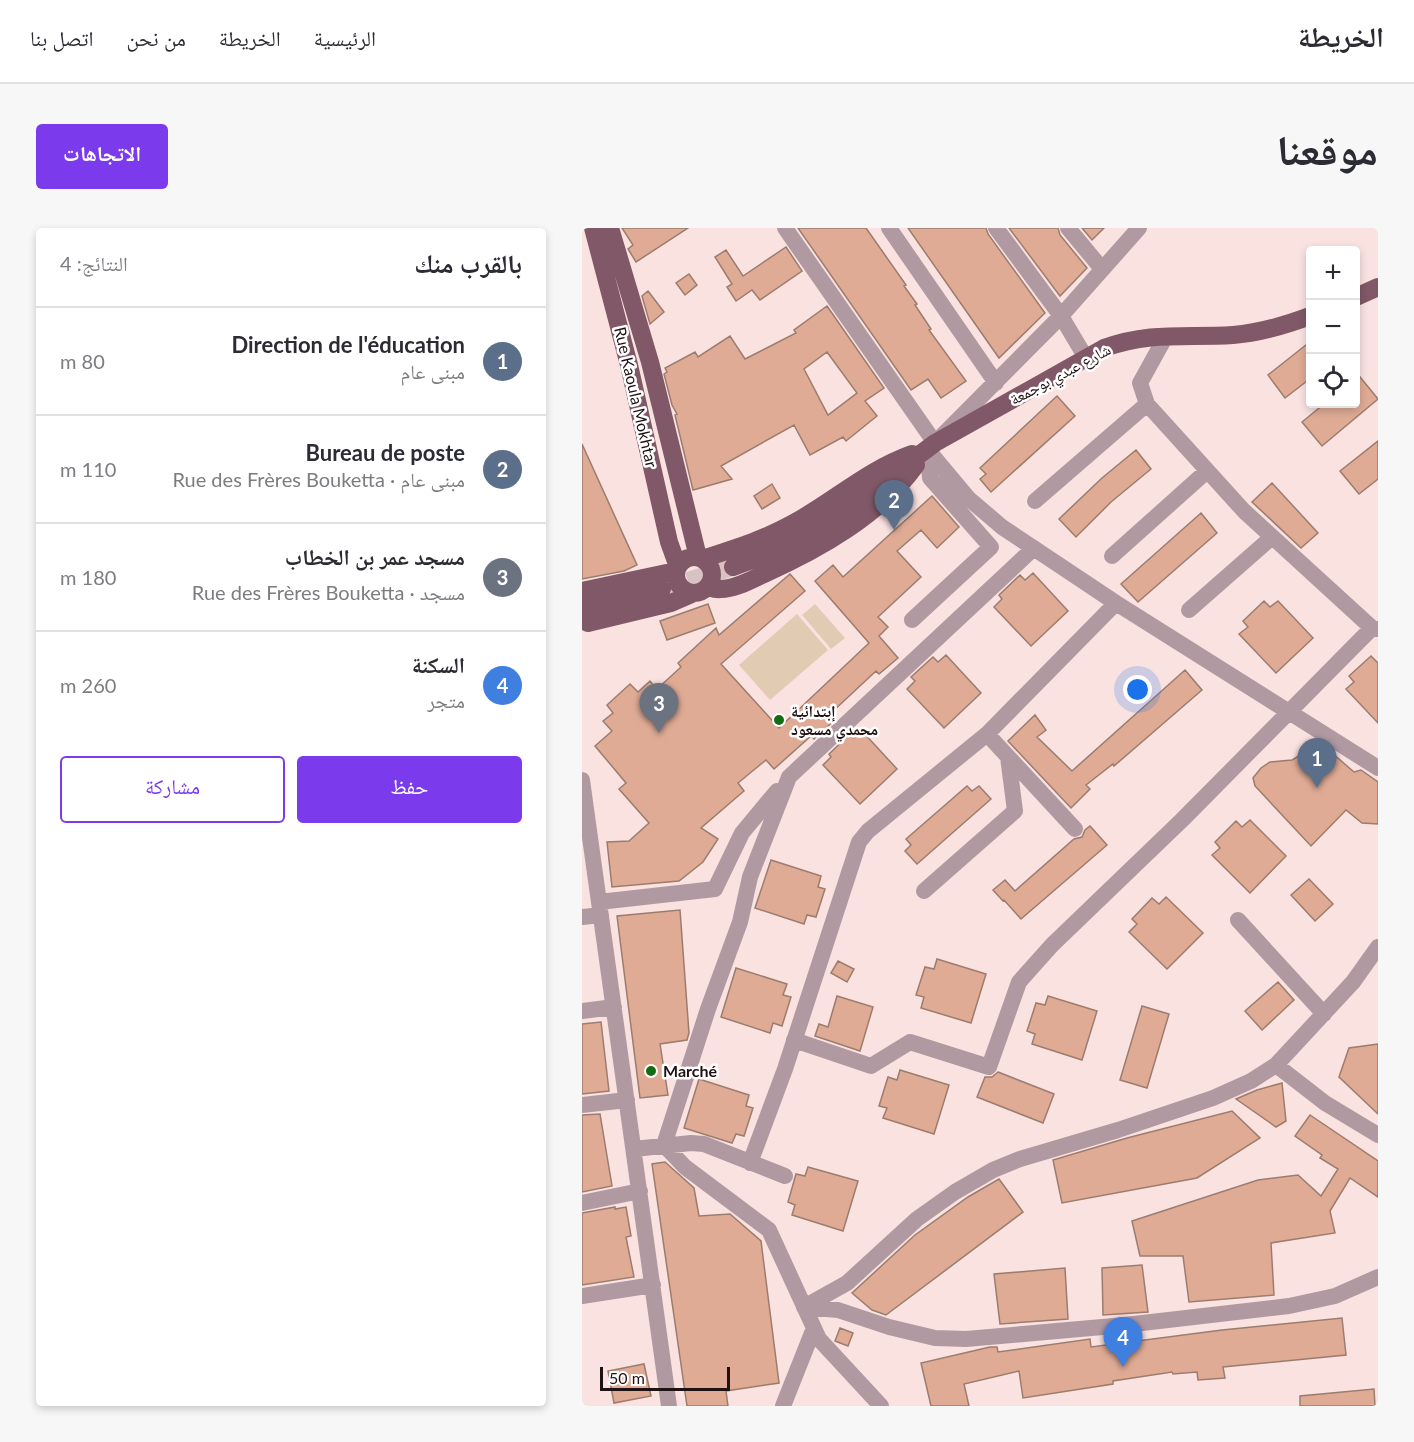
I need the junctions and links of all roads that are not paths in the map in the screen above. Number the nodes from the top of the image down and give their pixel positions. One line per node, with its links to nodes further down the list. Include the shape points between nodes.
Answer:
1 (593, 228): 25 (main road, Rue Kaoula Mokhtar)
2 (610, 228): 23 (main road, Rue Kaoula Mokhtar, via 650,362)
3 (785, 228): 17 (street)
4 (889, 228): 15 (street)
5 (996, 228): 11 (street)
6 (1068, 228): 8 (street)
7 (1139, 228): 8 (street)
8 (1102, 269): 11 (street)
9 (1378, 287): 10 (main road)
10 (1360, 295)
11 (1061, 316): 14 (street); 15 (street)
12 (1306, 318): 13 (main road, شارع عبدي بوجمعة, via 1234,335)
13 (1166, 336): 14 (main road, شارع عبدي بوجمعة, via 1124,341); 16 (street, via 1140,383)
14 (1086, 358): 17 (main road, شارع عبدي بوجمعة)
15 (996, 383): 17 (street)
16 (1148, 404): 18 (street); 19 (street)
17 (931, 446): 21 (street, via 968,498); 23 (main road, via 888,462 776,532); 24 (main road, via 821,526); 27 (main road, via 888,498 832,538 780,568 740,585); 33 (street, via 930,478 991,547)
18 (1207, 471): 20 (street); 22 (street)
19 (1035, 501)
20 (1271, 538): 31 (street); 34 (street)
21 (1034, 548): 29 (street); 39 (street)
22 (1112, 556)
23 (700, 558): 25 (main road, via 688,558); 27 (main road, via 712,572 710,583)
24 (733, 567)
25 (677, 569): 27 (main road, via 682,589); 28 (main road)
26 (662, 589): 30 (main road)
27 (700, 590): 32 (main road, via 671,603 588,623)
28 (582, 591)
29 (1116, 603): 35 (street); 36 (street)
30 (582, 607)
31 (1189, 610)
32 (582, 620)
33 (912, 620)
34 (1375, 628): 35 (street)
35 (1289, 712): 38 (street); 51 (street, via 1019,982 989,1067 910,1042 871,1066)
36 (987, 734): 37 (street); 51 (street, via 868,831 860,842)
37 (1008, 757): 42 (street); 43 (street, via 1015,811)
38 (1378, 768)
39 (789, 777): 44 (street, via 742,833 715,889); 56 (street, via 750,876 740,922)
40 (582, 780): 41 (street)
41 (585, 822): 44 (street)
42 (1075, 829)
43 (924, 891)
44 (600, 908): 45 (street); 48 (street)
45 (582, 917)
46 (1238, 920): 50 (street)
47 (1378, 947): 50 (street)
48 (614, 1007): 49 (street); 53 (street)
49 (582, 1011)
50 (1324, 1014): 52 (street)
51 (794, 1040): 58 (street)
52 (1276, 1065): 55 (street, via 1324,1103); 65 (street, via 1213,1098 993,1170 917,1219 847,1283)
53 (627, 1100): 54 (street); 57 (street)
54 (582, 1105)
55 (1378, 1135)
56 (664, 1145): 57 (street); 58 (street, via 704,1144); 65 (street, via 685,1167 769,1230)
57 (634, 1149): 60 (street)
58 (750, 1163): 59 (street)
59 (785, 1176)
60 (640, 1191): 61 (street); 63 (street)
61 (582, 1203)
62 (1378, 1277): 65 (street, via 1335,1296 1289,1306 966,1339 935,1338 838,1310)
63 (653, 1285): 64 (street); 67 (street)
64 (582, 1296)
65 (804, 1307): 66 (street)
66 (814, 1328): 68 (street); 69 (street, via 819,1339)
67 (669, 1406)
68 (783, 1406)
69 (881, 1406)

